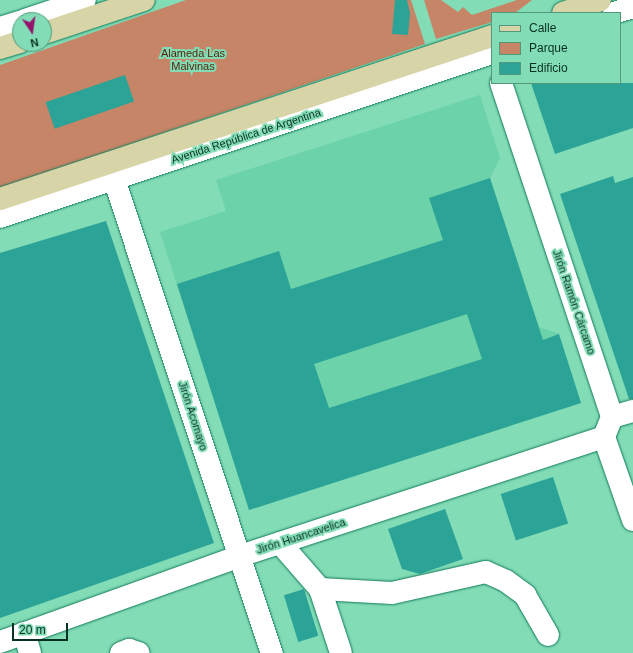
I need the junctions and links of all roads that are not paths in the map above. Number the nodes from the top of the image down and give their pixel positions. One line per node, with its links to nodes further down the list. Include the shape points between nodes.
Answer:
1 (85, 0): 6 (street)
2 (144, 0): 6 (main road)
3 (568, 0): 7 (street)
4 (600, 0): 8 (main road)
5 (633, 7): 9 (street)
6 (59, 12): 10 (main road)
7 (556, 12)
8 (566, 12)
9 (617, 12)
10 (52, 22)
11 (12, 24): 12 (street)
12 (0, 28)
13 (491, 36): 19 (main road, Avenida República de Argentina)
14 (12, 44): 15 (main road)
15 (0, 48)
16 (491, 54): 18 (street, Avenida República de Argentina)
17 (501, 84): 22 (street, Jirón Ramón Cárcamo)
18 (114, 179): 20 (street, Avenida República de Argentina); 25 (street, Jirón Acomayo)
19 (0, 199)
20 (0, 217)
21 (633, 411): 22 (street, Jirón Huancavelica)
22 (608, 427): 23 (street, Jirón Ramón Cárcamo); 24 (street, Jirón Huancavelica)
23 (633, 520)
24 (280, 543): 25 (street, Jirón Huancavelica); 26 (street)
25 (240, 556): 28 (street, Jirón Huancavelica); 31 (street, Jirón Acomayo)
26 (320, 589): 27 (street, via 392,593 486,572 506,581 525,595); 32 (street)
27 (548, 635)
28 (16, 644)
29 (121, 653): 30 (street, via 129,650)
30 (139, 653)
31 (272, 653)
32 (341, 653)

